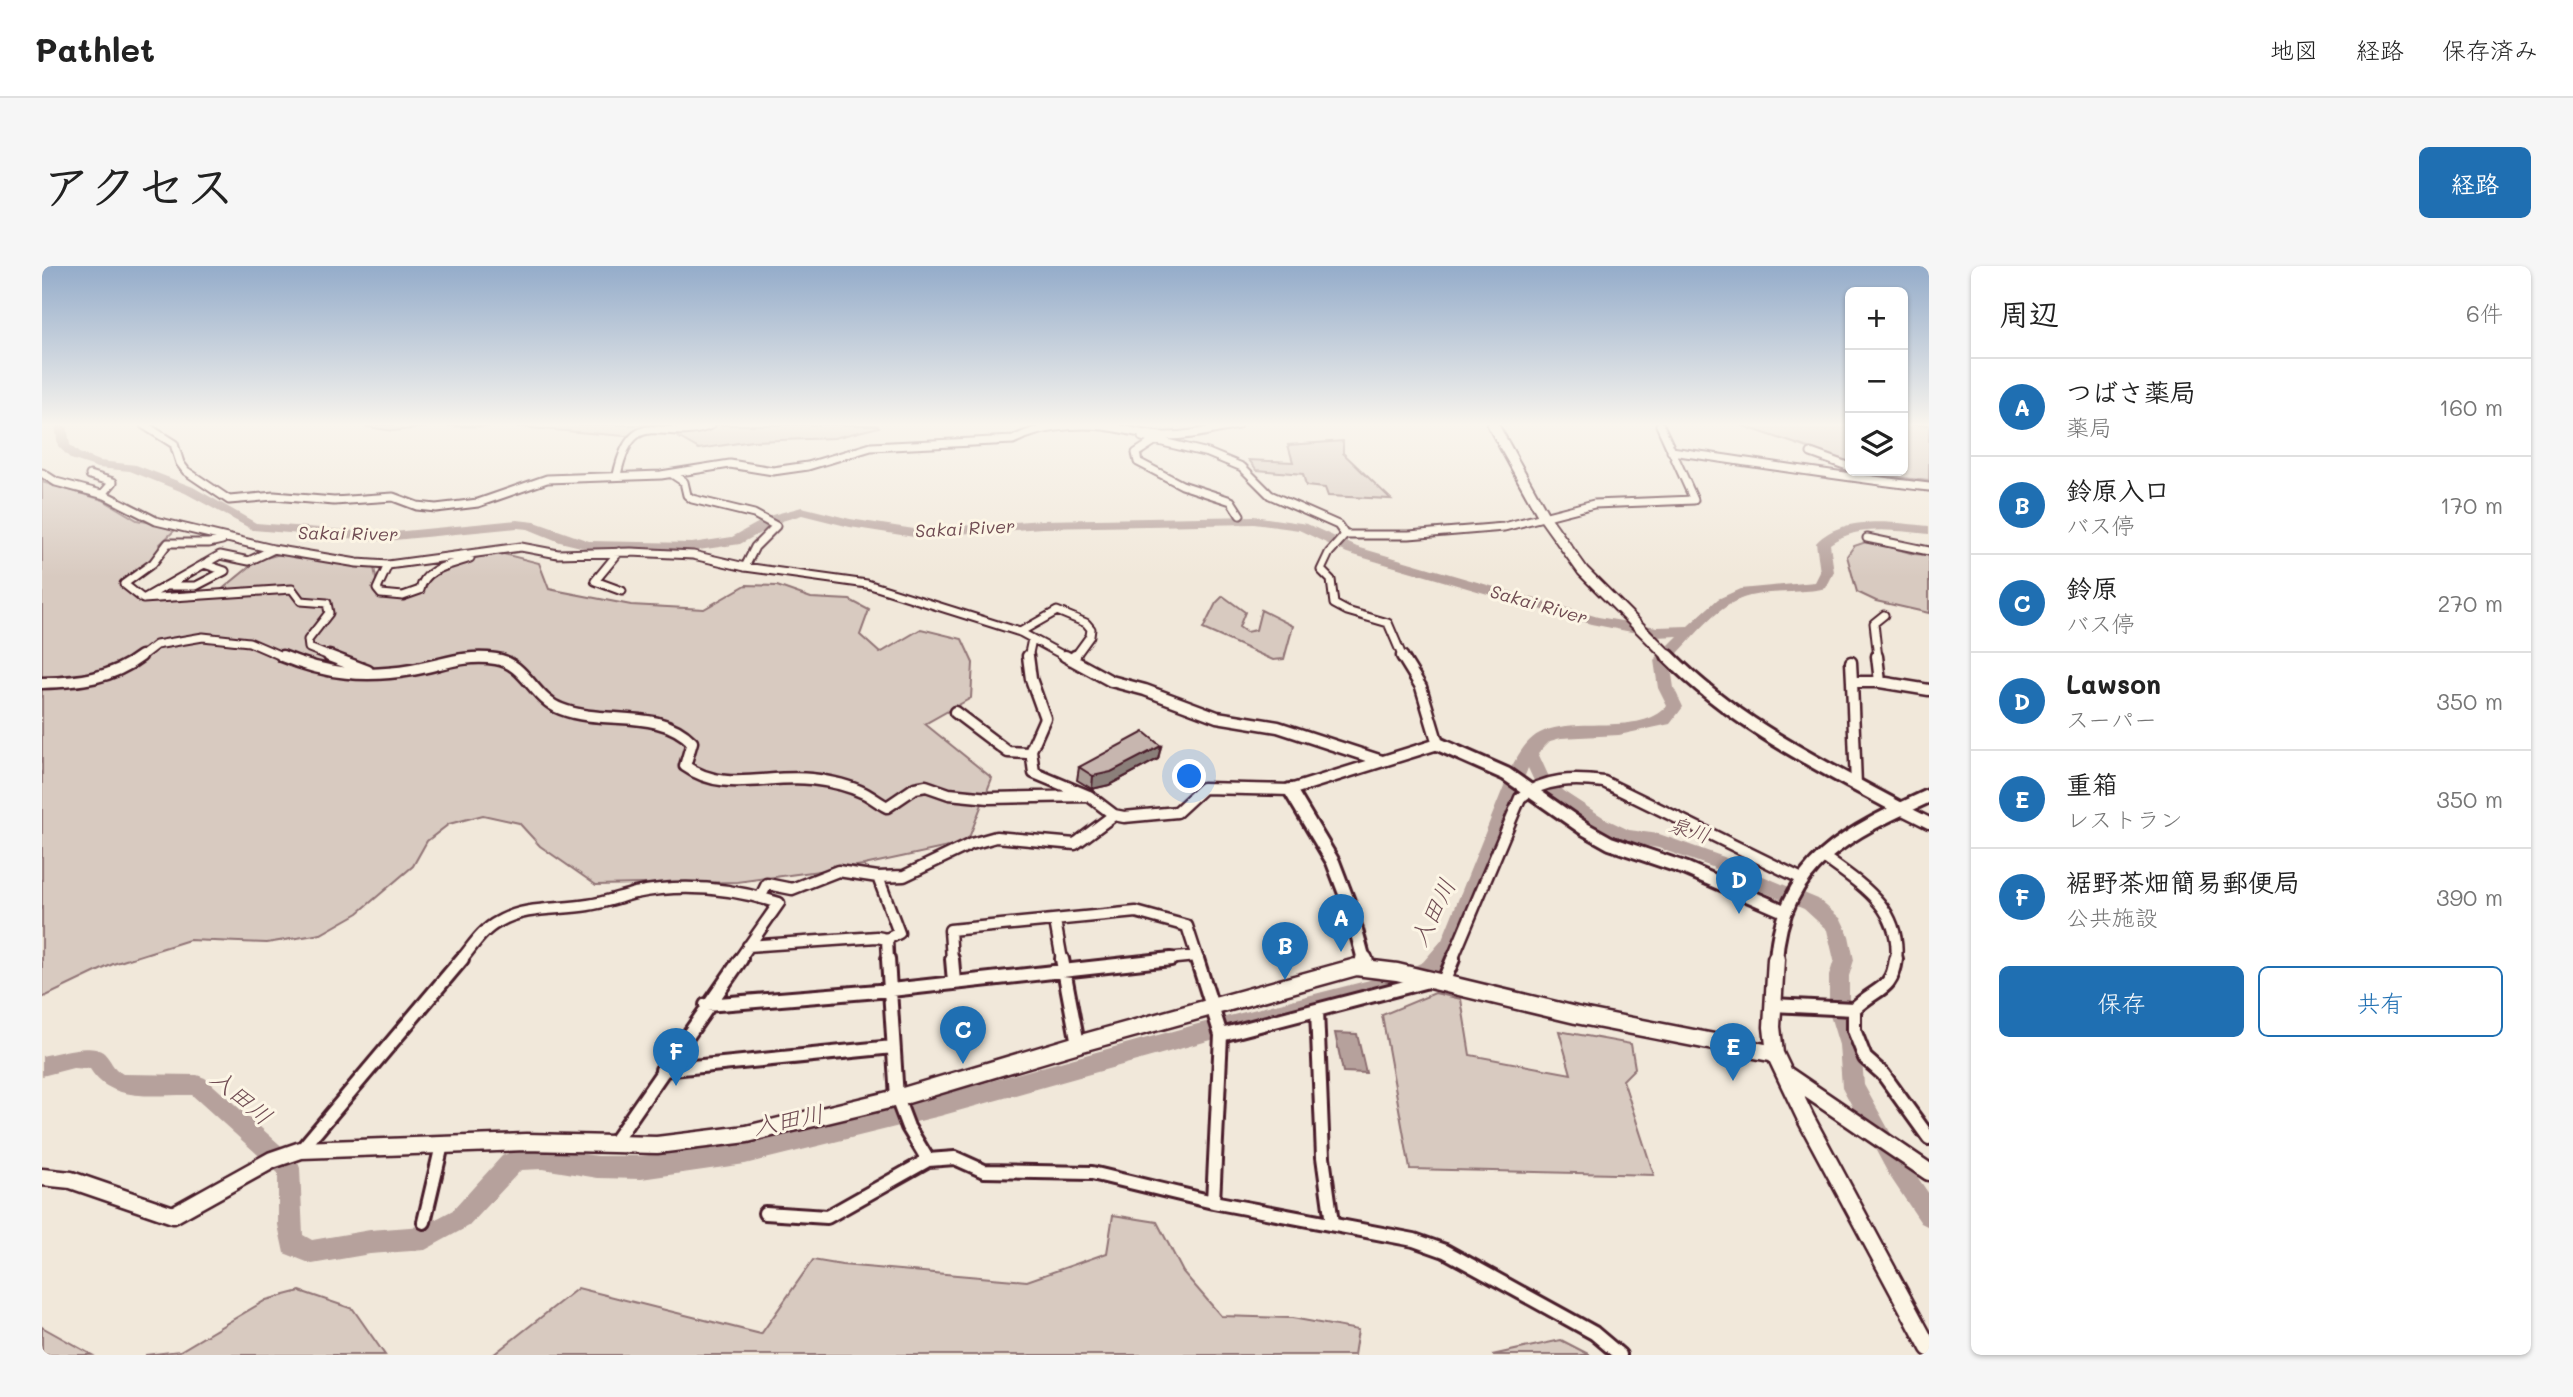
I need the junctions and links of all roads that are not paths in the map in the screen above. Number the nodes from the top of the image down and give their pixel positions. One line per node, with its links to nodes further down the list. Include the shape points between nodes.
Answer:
1 (46, 476): 14 (street)
2 (93, 476): 14 (street, via 113,482)
3 (193, 476): 4 (street, via 229,500 379,497 447,508 478,503 547,479)
4 (603, 476)
5 (675, 476): 26 (street, via 684,482 692,499 731,506 776,526 755,547)
6 (1164, 476): 16 (street, via 1231,501)
7 (1251, 476): 17 (street, via 1270,495 1335,523)
8 (1522, 476): 15 (street)
9 (1683, 476): 15 (street, via 1694,500 1594,504)
10 (1841, 476): 12 (street)
11 (1873, 476): 12 (street)
12 (1882, 480): 13 (street)
13 (1929, 487)
14 (103, 494): 19 (street, via 156,521)
15 (1543, 514): 17 (street, via 1504,527); 44 (street, via 1583,571 1709,695 1757,730)
16 (1240, 515)
17 (1344, 537): 41 (street, via 1321,570 1331,580 1334,604 1341,611 1388,623 1421,687)
18 (1867, 538): 22 (street)
19 (226, 539): 21 (street); 29 (street, via 168,543 153,563 124,584)
20 (490, 549): 23 (street); 25 (street); 25 (street, via 428,573 420,590 403,596 381,594 377,589)
21 (273, 550): 24 (street, via 249,561 220,555); 25 (street)
22 (1929, 551)
23 (619, 552): 26 (street, via 693,555); 28 (street, via 595,581)
24 (204, 564): 27 (street); 27 (street, via 225,572 205,584 181,589)
25 (388, 565)
26 (745, 567): 31 (street, via 887,589)
27 (165, 586): 29 (street)
28 (622, 592)
29 (143, 599): 35 (street, via 292,589 301,601 327,603 329,613 308,640 309,648)
30 (1884, 615): 37 (street, via 1874,623)
31 (1020, 632): 32 (street); 33 (street, via 1057,611 1086,623 1090,636)
32 (1032, 639): 33 (street); 42 (street, via 1027,663 1045,718)
33 (1072, 660): 43 (street, via 1111,681 1217,717 1278,727)
34 (1851, 662): 36 (street)
35 (370, 671): 38 (street, via 349,675 306,666 249,642 203,637 156,645 106,676); 47 (street, via 412,670 464,657 498,659 514,665 536,693 557,708 580,716 655,720 684,734 692,742 685,766 693,774 715,780 807,779 861,791 887,807 926,786 949,794 989,798)
36 (1852, 682): 37 (street); 44 (street)
37 (1880, 682): 39 (street)
38 (42, 683)
39 (1929, 690)
40 (955, 712): 42 (street, via 1008,752)
41 (1438, 744): 43 (street); 45 (street)
42 (1028, 752): 47 (street, via 1034,773)
43 (1382, 761): 46 (street)
44 (1856, 785): 49 (street)
45 (1531, 787): 54 (street, via 1586,779 1604,782); 56 (street, via 1585,829 1610,842); 65 (street, via 1520,798)
46 (1290, 790): 50 (street, via 1203,788 1177,812); 61 (street, via 1333,862)
47 (1090, 796): 50 (street)
48 (1929, 796): 49 (street)
49 (1901, 809): 51 (street); 52 (street, via 1870,823)
50 (1114, 815): 53 (street, via 1075,844 996,837 904,876)
51 (1929, 823)
52 (1825, 858): 54 (street); 69 (street, via 1865,887 1881,905 1898,941 1891,983)
53 (878, 877): 55 (street, via 838,871 792,889 767,884); 58 (street, via 899,933)
54 (1800, 882): 56 (street)
55 (761, 896): 59 (street, via 779,902); 81 (street, via 717,889 664,889 592,905 502,916)
56 (1785, 907): 67 (street)
57 (1055, 921): 60 (street, via 1136,912 1187,926); 62 (street); 64 (street, via 950,930)
58 (887, 939): 59 (street); 66 (street)
59 (748, 946): 68 (street)
60 (1196, 956): 62 (street); 71 (street)
61 (1366, 967): 63 (street); 71 (street, via 1345,970)
62 (1066, 972): 64 (street); 72 (street)
63 (1397, 972): 65 (street)
64 (954, 982): 66 (street)
65 (1437, 982): 70 (street); 74 (street)
66 (891, 990): 68 (street); 73 (street)
67 (1772, 1004): 69 (street); 74 (street)
68 (706, 1005): 75 (street)
69 (1850, 1009): 78 (street, via 1865,1058 1883,1074)
70 (1317, 1010): 71 (street); 88 (street, via 1321,1121)
71 (1217, 1023): 72 (street); 85 (street)
72 (1078, 1044): 77 (street)
73 (893, 1047): 75 (street); 77 (street)
74 (1775, 1054): 76 (street)
75 (662, 1070): 79 (street)
76 (1784, 1074): 83 (street); 89 (street)
77 (899, 1105): 79 (street, via 747,1134 657,1145); 82 (street)
78 (1929, 1138)
79 (613, 1144): 80 (street)
80 (442, 1145): 81 (street); 87 (street)
81 (301, 1150): 84 (street, via 272,1160 173,1215 71,1180)
82 (928, 1160): 85 (street, via 955,1158 984,1171 1092,1172); 86 (street, via 827,1217)
83 (1929, 1172)
84 (42, 1177)
85 (1213, 1202): 88 (street)
86 (765, 1213)
87 (424, 1222)
88 (1332, 1223): 90 (street, via 1445,1251 1594,1334)
89 (1929, 1348)
90 (1620, 1355)

